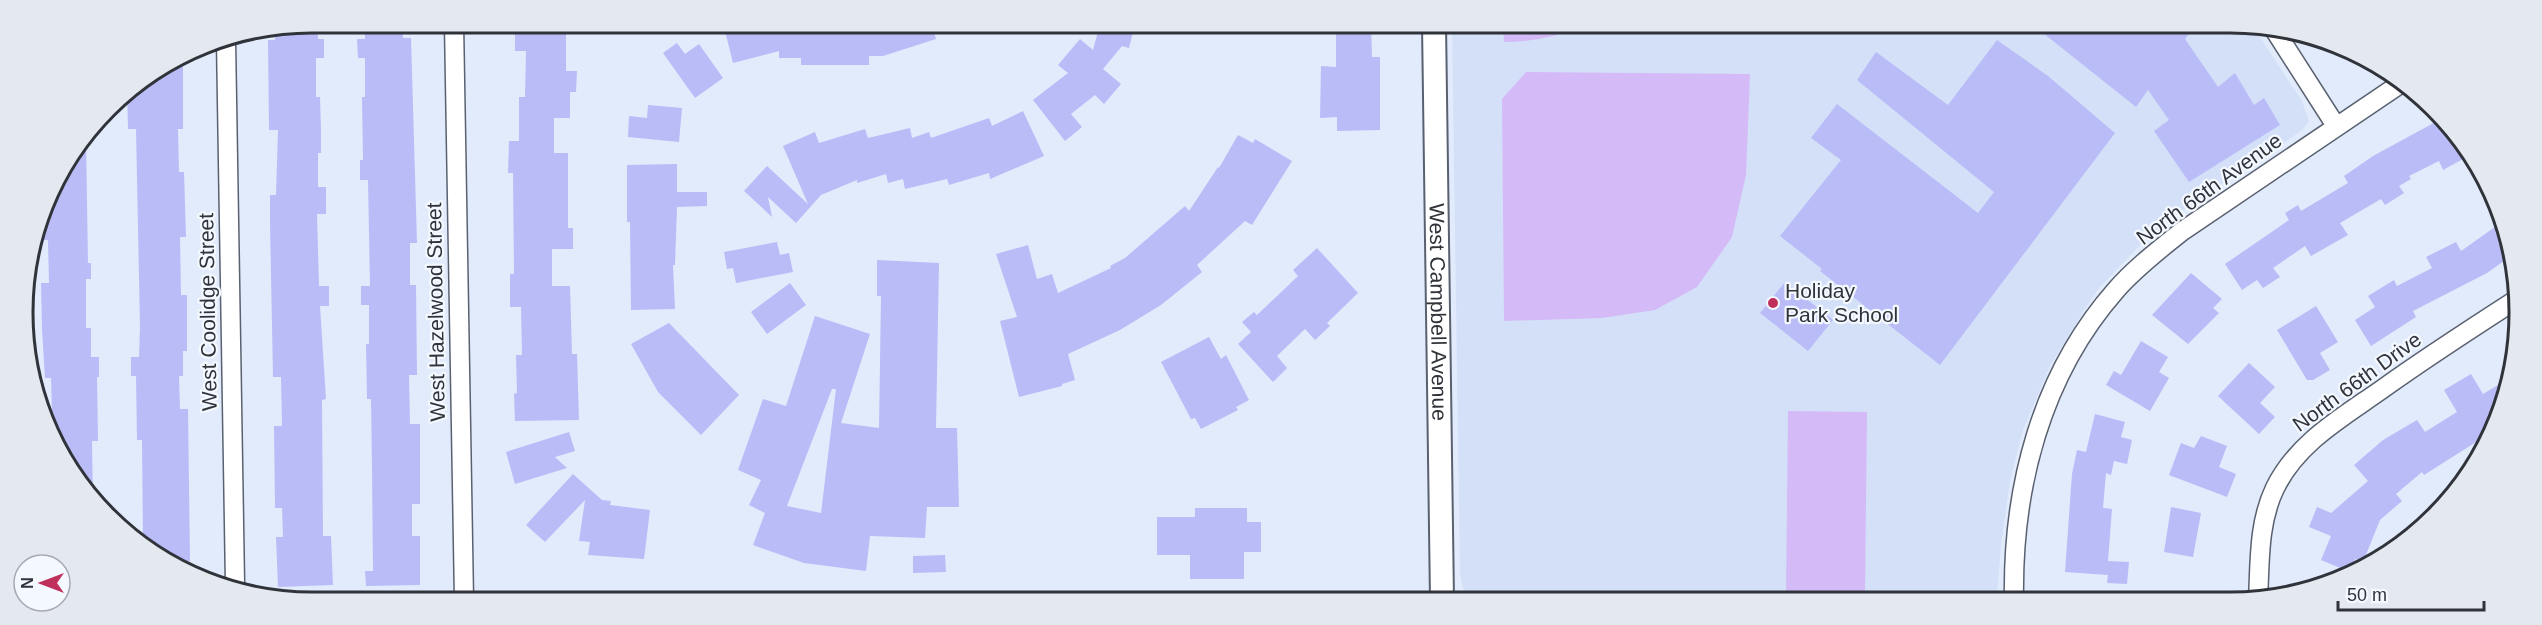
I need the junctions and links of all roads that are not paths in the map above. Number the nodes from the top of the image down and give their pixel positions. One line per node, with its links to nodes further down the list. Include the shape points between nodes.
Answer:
1 (454, 33): 10 (street, West Hazelwood Street)
2 (1434, 33): 11 (street, West Campbell Avenue)
3 (2279, 37): 6 (street)
4 (226, 47): 8 (street, West Coolidge Street)
5 (2395, 87): 6 (street, North 66th Avenue)
6 (2336, 126): 12 (street, North 66th Avenue, via 2148,259 2117,289 2073,351 2057,377 2032,447 2019,507)
7 (2509, 305): 9 (street, North 66th Drive, via 2337,421 2288,466 2274,490 2265,519)
8 (235, 581)
9 (2259, 590)
10 (464, 592)
11 (1442, 592)
12 (2014, 592)

